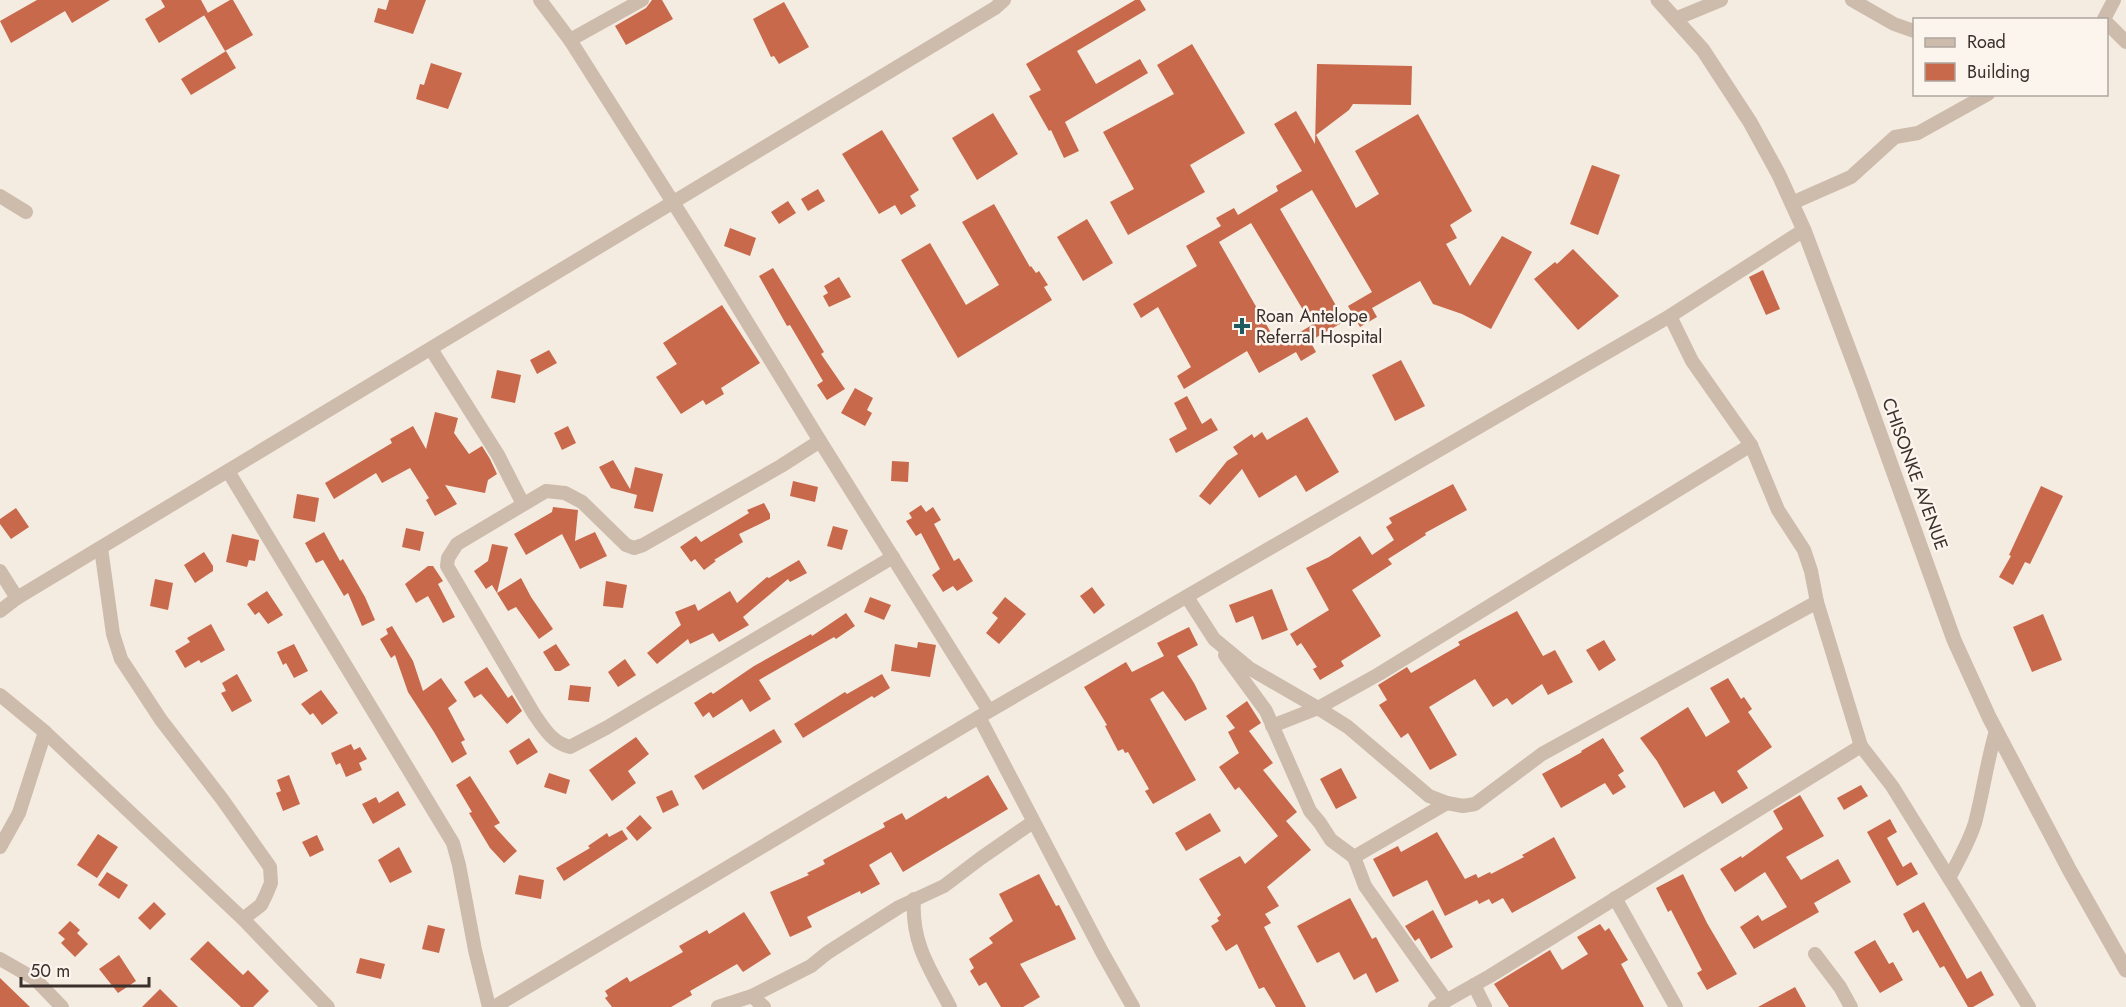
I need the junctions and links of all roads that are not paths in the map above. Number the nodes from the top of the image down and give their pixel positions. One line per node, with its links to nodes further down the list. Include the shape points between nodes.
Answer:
1 (540, 0): 12 (street)
2 (642, 0): 12 (street)
3 (1004, 0): 16 (street)
4 (1658, 0): 9 (street, CHISONKE AVENUE)
5 (1721, 0): 9 (street)
6 (1852, 0): 11 (street)
7 (2114, 0): 8 (street)
8 (2105, 18)
9 (1675, 19): 17 (street, CHISONKE AVENUE, via 1703,50 1750,122)
10 (2108, 24): 13 (street)
11 (1913, 31)
12 (570, 40): 16 (street)
13 (2126, 42)
14 (1984, 96): 17 (street, via 1918,132 1895,137 1851,177)
15 (0, 196): 18 (street)
16 (674, 203): 21 (street); 22 (street)
17 (1792, 203): 19 (street, CHISONKE AVENUE)
18 (26, 212)
19 (1804, 230): 20 (street); 38 (street, CHISONKE AVENUE, via 1954,640)
20 (1670, 316): 23 (street, via 1692,361); 29 (street)
21 (431, 349): 24 (street); 25 (street, via 498,455)
22 (820, 441): 25 (street, via 634,548 626,545 582,502 565,493 546,491); 27 (street)
23 (1751, 445): 31 (street, via 1778,510 1804,550); 35 (street)
24 (228, 471): 26 (street); 57 (street, via 453,843)
25 (523, 504): 27 (street, via 457,544 447,566 534,714 550,736 570,747)
26 (101, 548): 30 (street); 48 (street, via 113,634 121,658 161,720 270,867 271,883 261,905)
27 (893, 557): 36 (street)
28 (0, 571): 30 (street)
29 (1186, 597): 33 (street); 36 (street)
30 (17, 598): 32 (street)
31 (1817, 602): 40 (street); 41 (street, via 1542,754 1475,804)
32 (0, 610)
33 (1214, 639): 35 (street, via 1249,668); 37 (street, via 1266,711)
34 (0, 695): 39 (street)
35 (1318, 708): 37 (street); 41 (street, via 1348,727 1429,796)
36 (984, 714): 42 (street); 58 (street)
37 (1272, 726): 44 (street, via 1310,811 1331,840)
38 (1996, 731): 45 (street, via 1974,824 1963,854); 51 (street, CHISONKE AVENUE)
39 (45, 732): 43 (street, via 19,813); 48 (street)
40 (1861, 746): 45 (street, via 1892,786); 46 (street)
41 (1447, 803): 44 (street)
42 (1033, 822): 47 (street, via 944,886); 62 (street)
43 (0, 846)
44 (1354, 857): 54 (street, via 1365,886)
45 (1948, 878): 66 (street)
46 (1615, 898): 52 (street); 64 (street)
47 (914, 899): 53 (street, via 811,966); 61 (street, via 917,940)
48 (243, 919): 56 (street)
49 (1815, 954): 65 (street)
50 (0, 959): 55 (street, via 35,979)
51 (2126, 970)
52 (1474, 985): 54 (street); 63 (street)
53 (752, 996): 59 (street); 60 (street)
54 (1441, 1004)
55 (62, 1007)
56 (328, 1007)
57 (489, 1007)
58 (494, 1007)
59 (718, 1007)
60 (764, 1007)
61 (950, 1007)
62 (1133, 1007)
63 (1485, 1007)
64 (1676, 1007)
65 (1851, 1007)
66 (2029, 1007)

